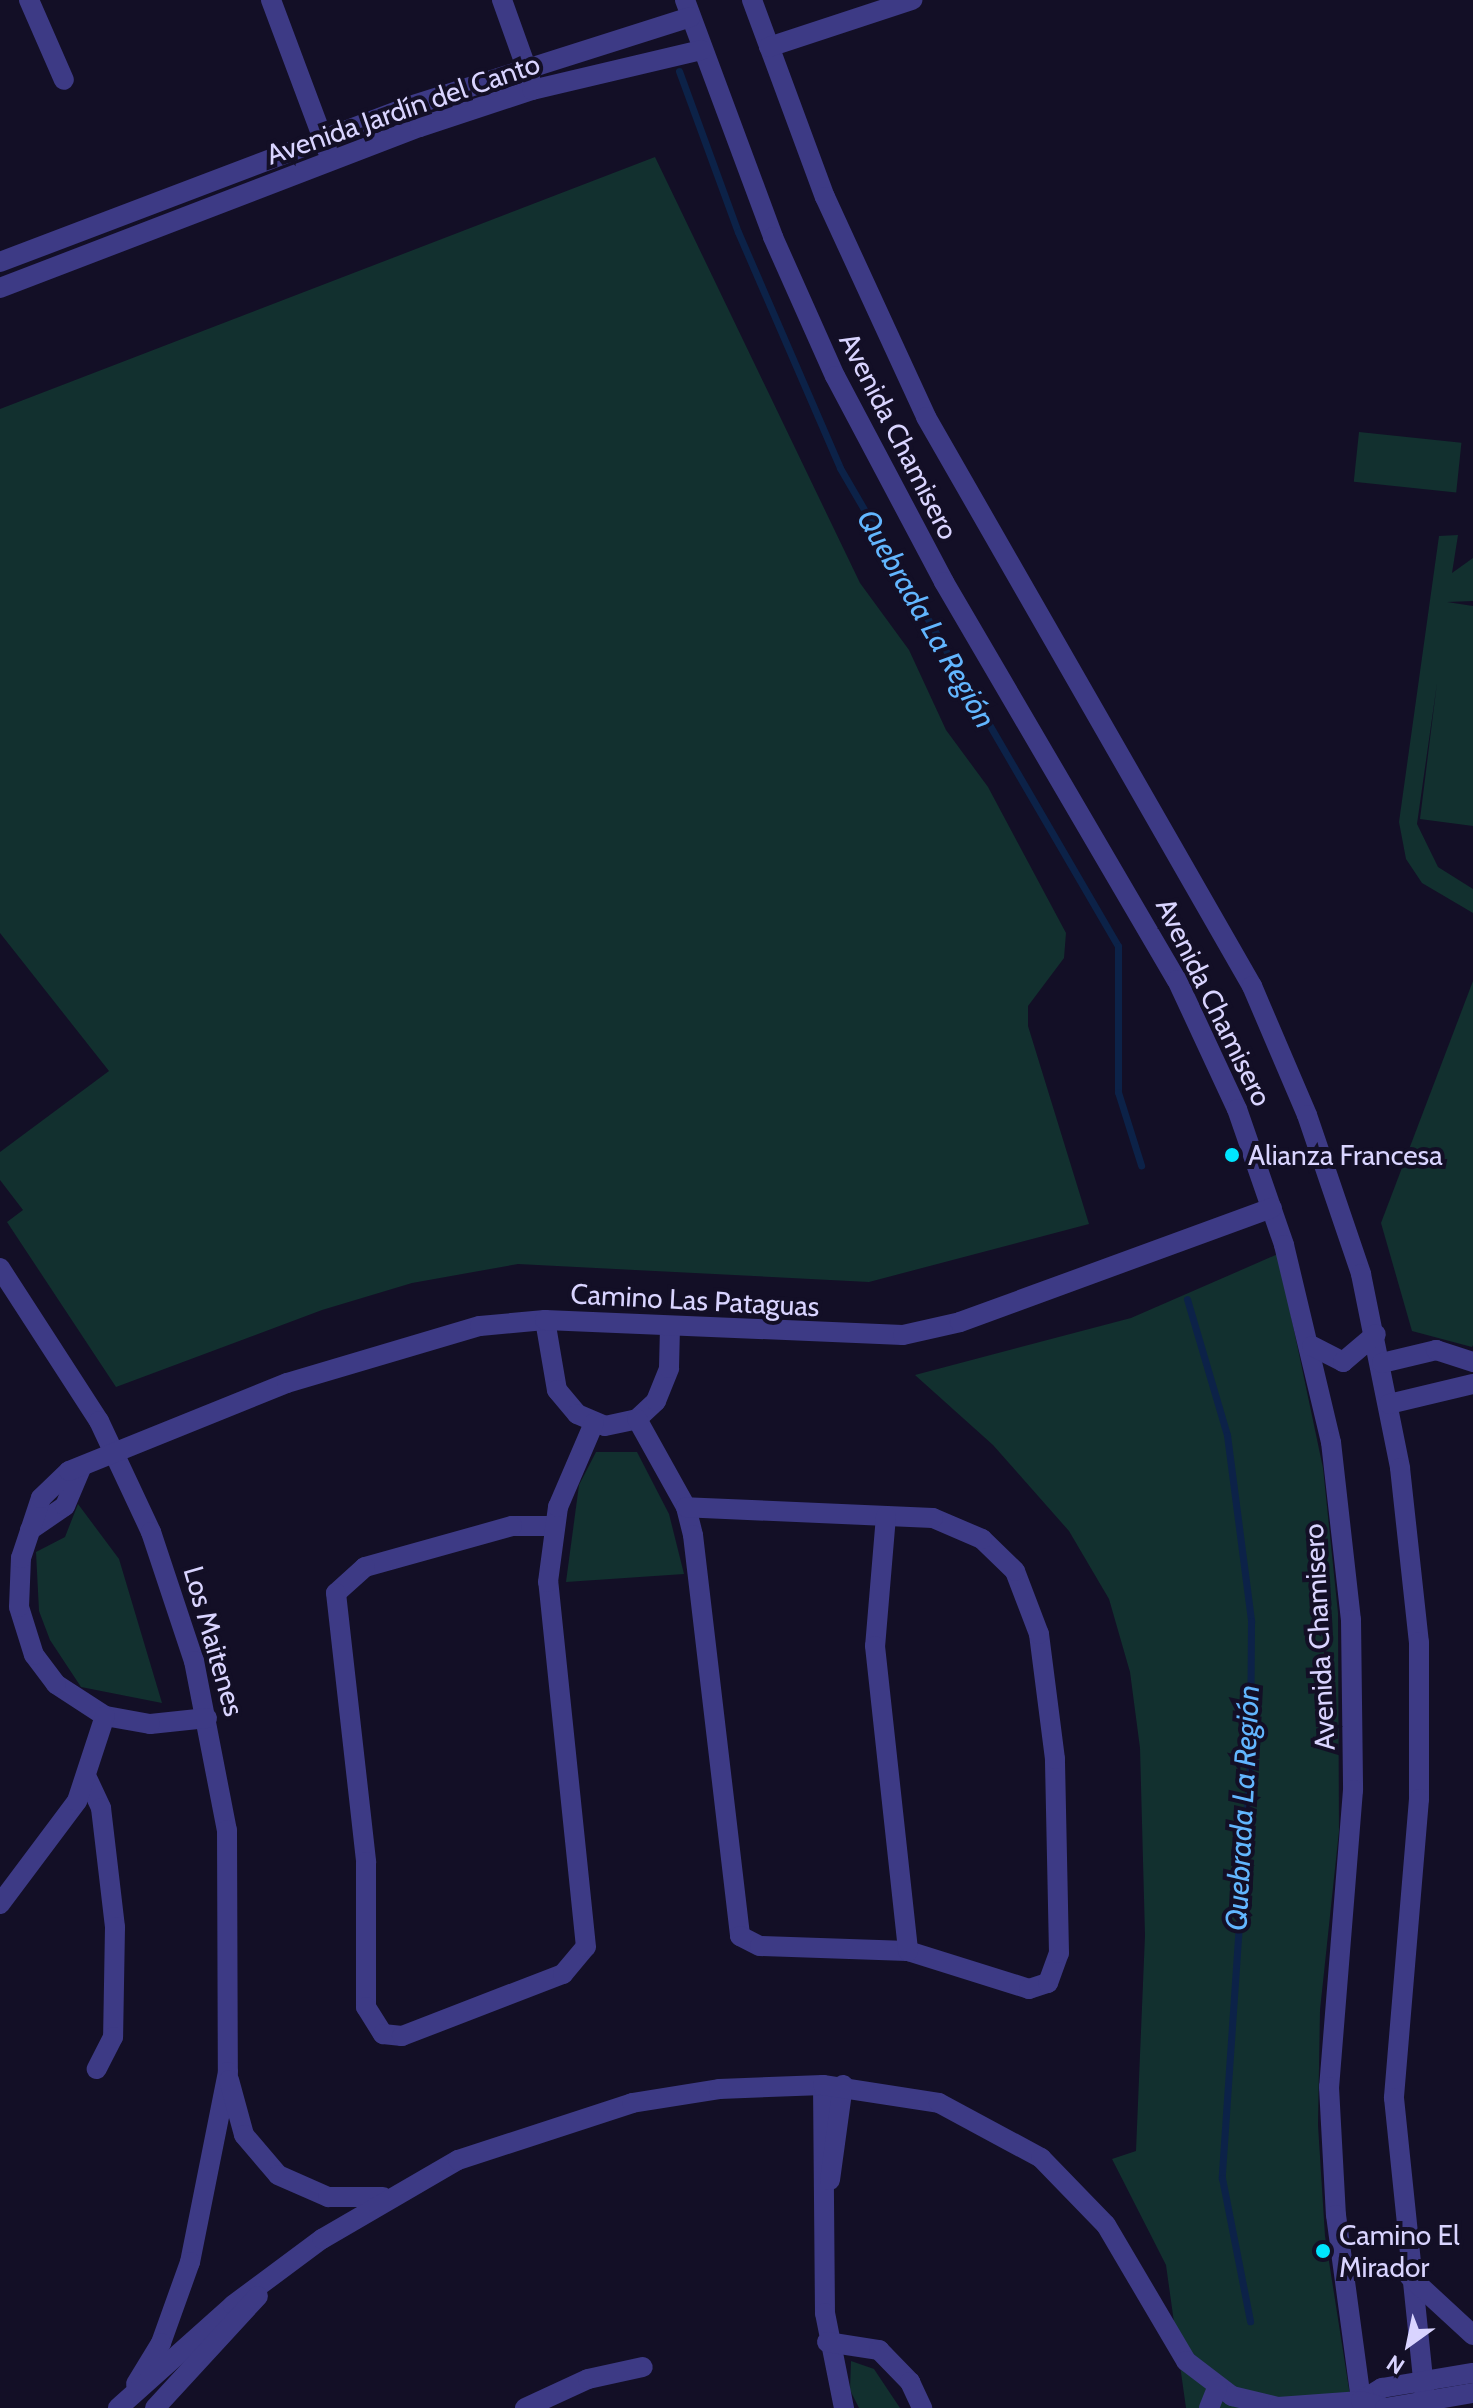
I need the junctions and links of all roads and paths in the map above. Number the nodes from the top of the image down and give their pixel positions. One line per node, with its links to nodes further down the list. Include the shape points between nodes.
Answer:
1 (29, 0): 10 (street)
2 (271, 0): 12 (street)
3 (502, 0): 9 (street)
4 (752, 0): 7 (street, Avenida Chamisero)
5 (912, 0): 7 (street)
6 (688, 9): 8 (street, Avenida Chamisero); 9 (street, Avenida Jardín del Canto)
7 (769, 47): 22 (street, Avenida Chamisero, via 825,197 926,417 1200,887 1258,1000 1334,1190)
8 (701, 50): 11 (street, Avenida Jardín del Canto); 18 (street, Avenida Chamisero, via 835,376 944,582 1177,980)
9 (527, 66): 11 (street); 12 (street, Avenida Jardín del Canto)
10 (64, 80)
11 (532, 90): 13 (street, Avenida Jardín del Canto)
12 (324, 139): 13 (street); 14 (street, Avenida Jardín del Canto)
13 (330, 162): 15 (street, Avenida Jardín del Canto)
14 (123, 216): 15 (street); 16 (street, Avenida Jardín del Canto)
15 (130, 238): 17 (street, Avenida Jardín del Canto)
16 (0, 262)
17 (0, 288)
18 (1272, 1208): 21 (street, Camino Las Pataguas, via 922,1332 854,1337); 23 (street, Avenida Chamisero)
19 (0, 1268): 30 (street, Los Maitenes)
20 (545, 1320): 21 (street, Camino Las Pataguas); 29 (street, via 557,1390); 30 (street, Camino Las Pataguas, via 480,1326 352,1361)
21 (670, 1326): 28 (street, via 666,1380)
22 (1376, 1334): 23 (street, via 1343,1362); 25 (street, Avenida Chamisero)
23 (1312, 1346): 53 (street, Avenida Chamisero, via 1351,1620 1353,1790 1329,2087 1336,2215)
24 (1473, 1362): 25 (street, via 1436,1350)
25 (1382, 1363): 27 (street, Avenida Chamisero)
26 (1473, 1384): 27 (street)
27 (1389, 1404): 44 (street, Avenida Chamisero, via 1412,1552 1421,1689 1416,1854 1394,2098)
28 (637, 1419): 29 (street); 31 (street)
29 (594, 1423): 33 (street)
30 (113, 1451): 34 (street, Camino Las Pataguas, via 82,1466 65,1506 30,1530); 36 (street, Los Maitenes, via 162,1560)
31 (686, 1507): 32 (street); 39 (street, via 740,1936 760,1946)
32 (886, 1516): 39 (street, via 875,1646); 39 (street, via 933,1518 964,1529 1003,1557 1024,1587 1039,1634 1059,1810 1059,1953 1051,1981 1029,1989)
33 (553, 1526): 33 (street, via 549,1599 586,1947 563,1974 402,2036 383,2034 366,2007 366,1862 336,1593 365,1567 512,1526)
34 (9, 1575): 35 (street, via 34,1655 56,1684)
35 (105, 1716): 36 (street, via 150,1724); 37 (street)
36 (207, 1718): 41 (street, Los Maitenes, via 231,1870)
37 (88, 1780): 38 (street); 40 (street, via 101,1808 115,1927 113,2037)
38 (0, 1904)
39 (908, 1951)
40 (97, 2069)
41 (228, 2072): 43 (street, Los Maitenes, via 244,2135 278,2175 328,2197); 55 (street, Los Maitenes, via 190,2262 161,2343)
42 (833, 2085): 43 (street, via 719,2089 586,2114 493,2145); 47 (street, via 826,2198); 51 (street, via 939,2103 1041,2158 1106,2225 1176,2347)
43 (387, 2196): 45 (street)
44 (1409, 2276): 46 (street); 50 (street, Avenida Chamisero)
45 (268, 2283): 55 (street); 56 (street)
46 (1473, 2335)
47 (827, 2342): 58 (street); 59 (street, via 879,2350 910,2382)
48 (643, 2367): 57 (street, via 588,2379)
49 (1473, 2373): 50 (street)
50 (1422, 2380): 53 (street, via 1375,2390); 54 (street, Avenida Chamisero)
51 (1217, 2388): 53 (street, via 1278,2407); 60 (street)
52 (1473, 2393): 54 (street)
53 (1362, 2404): 54 (street)
54 (1425, 2405)
55 (121, 2407)
56 (155, 2408)
57 (525, 2408)
58 (844, 2408)
59 (922, 2408)
60 (1209, 2408)

